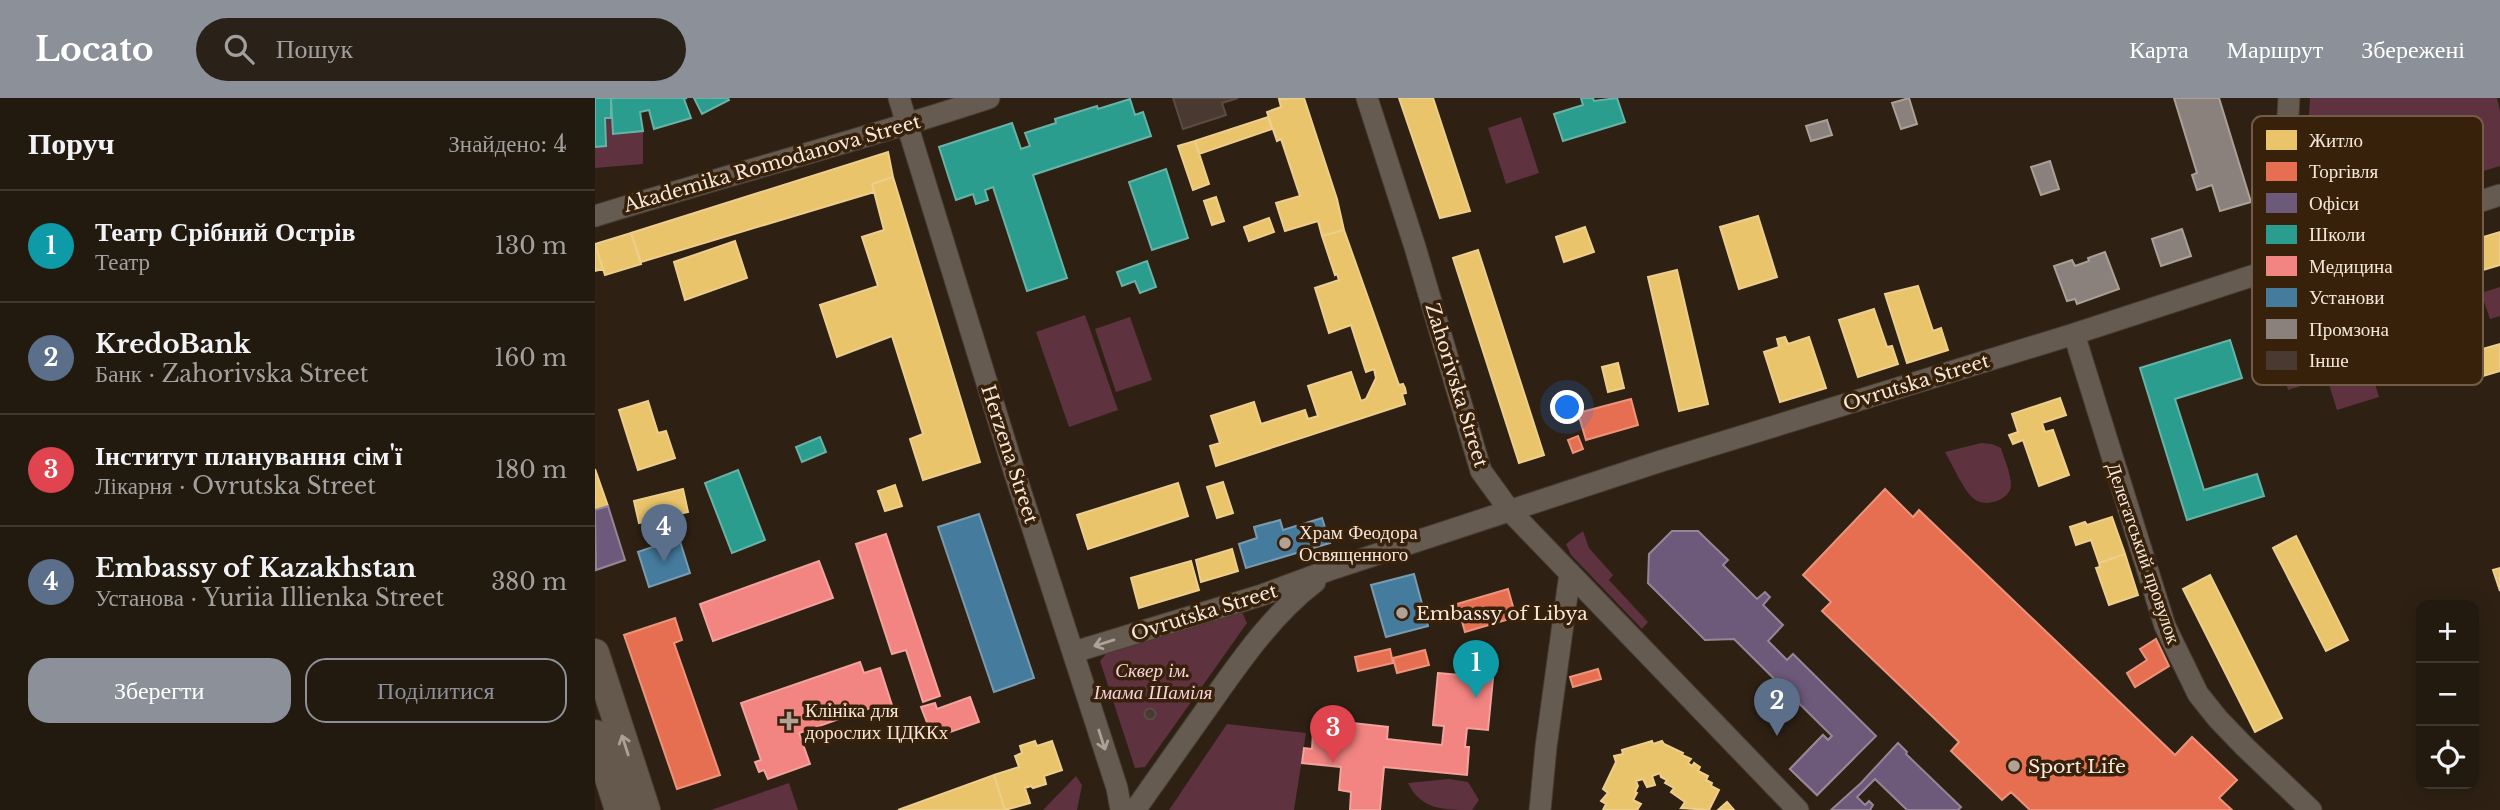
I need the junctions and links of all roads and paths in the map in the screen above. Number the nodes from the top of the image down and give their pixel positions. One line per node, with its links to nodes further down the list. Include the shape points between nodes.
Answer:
1 (899, 98): 6 (street, Herzena Street)
2 (989, 98): 6 (street, Akademika Romodanova Street)
3 (1367, 98): 12 (street, Zahorivska Street, via 1481,471)
4 (2290, 98): 5 (street)
5 (2289, 116)
6 (908, 125): 9 (street, Akademika Romodanova Street); 15 (street, Herzena Street)
7 (2500, 195): 8 (street, Ovrutska Street)
8 (2483, 201)
9 (595, 216)
10 (2252, 276): 11 (street, Ovrutska Street)
11 (2074, 334): 12 (street, Ovrutska Street); 24 (street, Делегатський провулок, via 2165,626 2198,694)
12 (1510, 511): 13 (street, Ovrutska Street); 14 (street, Zahorivska Street)
13 (1332, 569): 15 (street, Ovrutska Street, one-way to 15); 21 (street, Ovrutska Street, via 1271,622)
14 (1570, 573): 22 (street); 23 (street, Zahorivska Street)
15 (1074, 652): 20 (street, Herzena Street, one-way to 20)
16 (595, 653): 19 (main road, one-way to 16)
17 (595, 734): 18 (main road)
18 (619, 810)
19 (646, 810)
20 (1121, 810)
21 (1135, 810)
22 (1540, 810)
23 (1798, 810)
24 (2311, 810)

